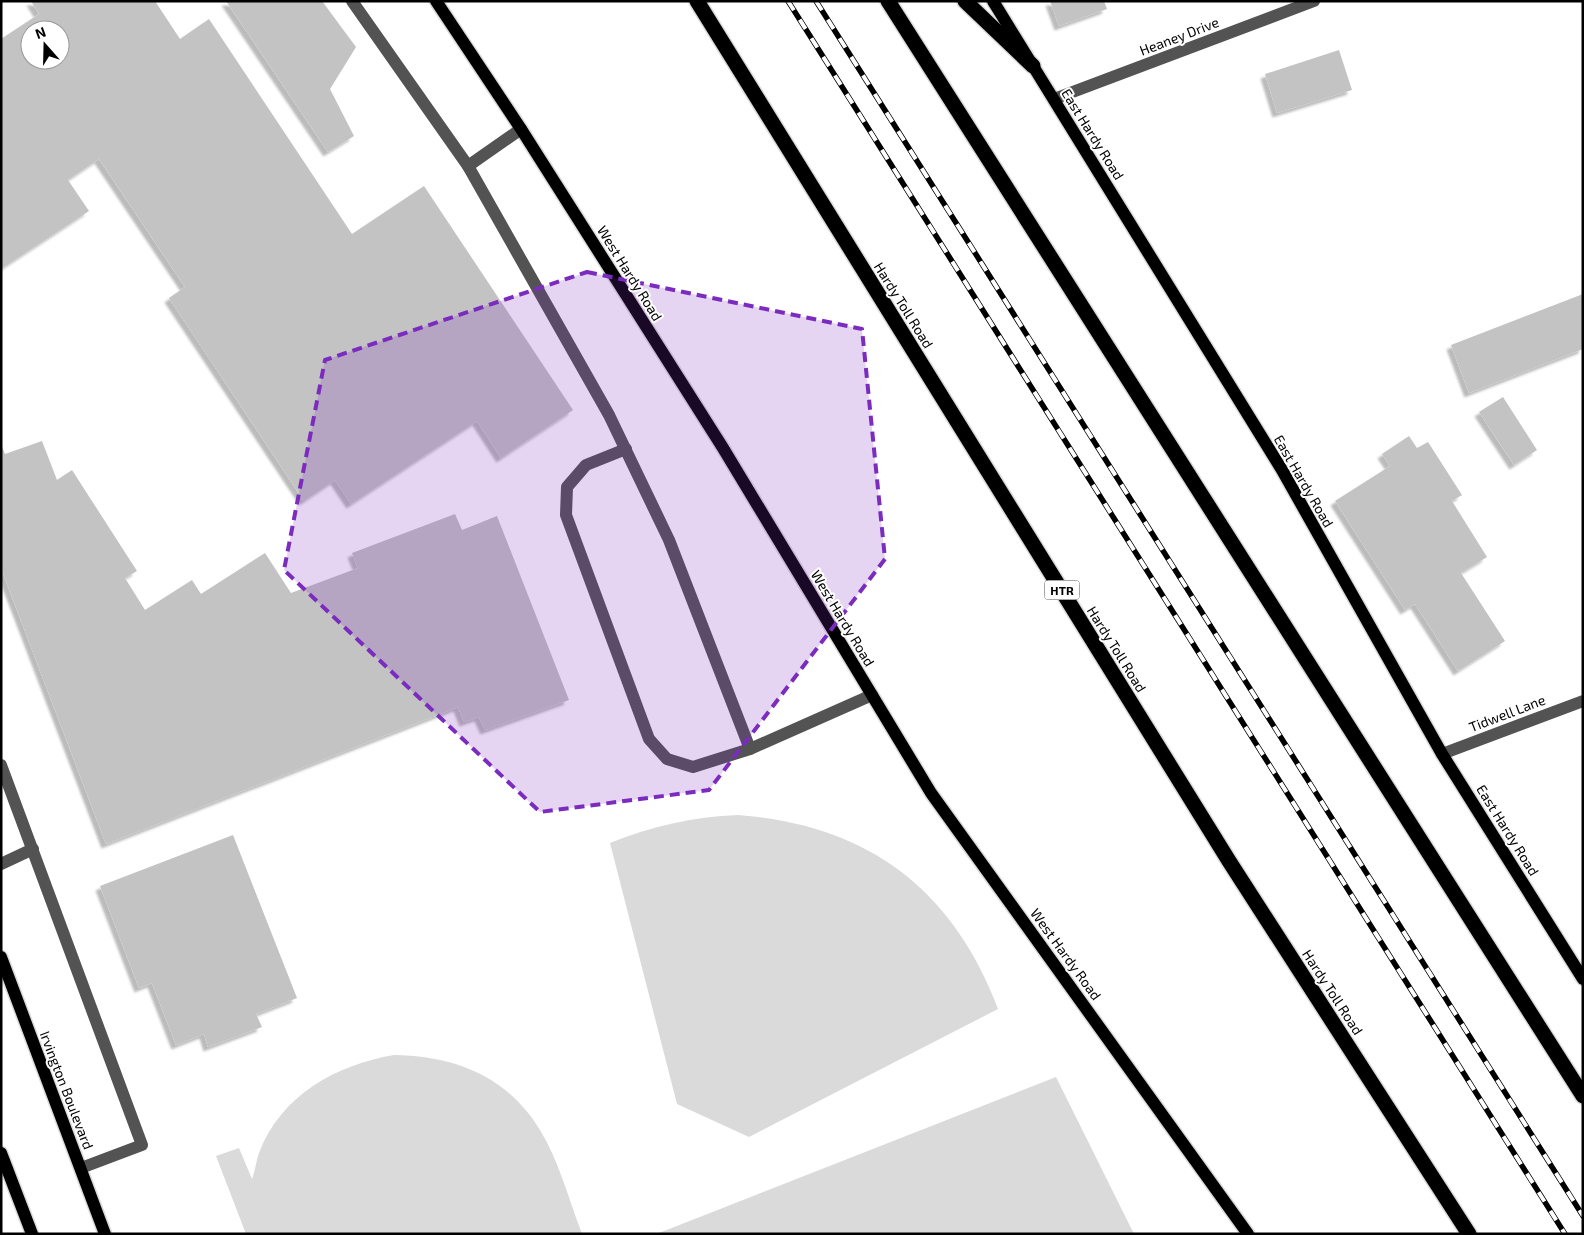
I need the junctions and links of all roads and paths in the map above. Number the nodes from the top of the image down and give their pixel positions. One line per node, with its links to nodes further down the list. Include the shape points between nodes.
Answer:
1 (352, 1): 11 (street)
2 (436, 1): 10 (main road, West Hardy Road)
3 (697, 1): 28 (highway, Hardy Toll Road / HTR, via 1224,853)
4 (888, 1): 22 (highway)
5 (965, 1): 8 (highway)
6 (993, 1): 8 (main road, East Hardy Road)
7 (1314, 1): 9 (street, Heaney Drive)
8 (1033, 66): 9 (main road, East Hardy Road)
9 (1054, 99): 16 (main road, East Hardy Road, via 1282,470)
10 (521, 128): 11 (street); 13 (main road, West Hardy Road, via 723,448)
11 (468, 166): 12 (street, via 610,415)
12 (626, 449): 15 (street, via 669,540); 15 (street, via 586,465 567,487 566,515 649,740 667,758 693,767)
13 (872, 694): 15 (street); 27 (main road, West Hardy Road, via 931,793)
14 (1583, 701): 16 (street, Tidwell Lane)
15 (750, 749)
16 (1442, 754): 21 (main road, East Hardy Road)
17 (1, 766): 18 (street)
18 (33, 849): 19 (street); 24 (street, via 142,1146)
19 (1, 864)
20 (1, 957): 24 (main road, Irvington Boulevard)
21 (1583, 979)
22 (1583, 1096)
23 (1, 1153): 25 (main road)
24 (80, 1168): 26 (main road, Irvington Boulevard)
25 (32, 1234)
26 (105, 1234)
27 (1248, 1234)
28 (1469, 1234)

